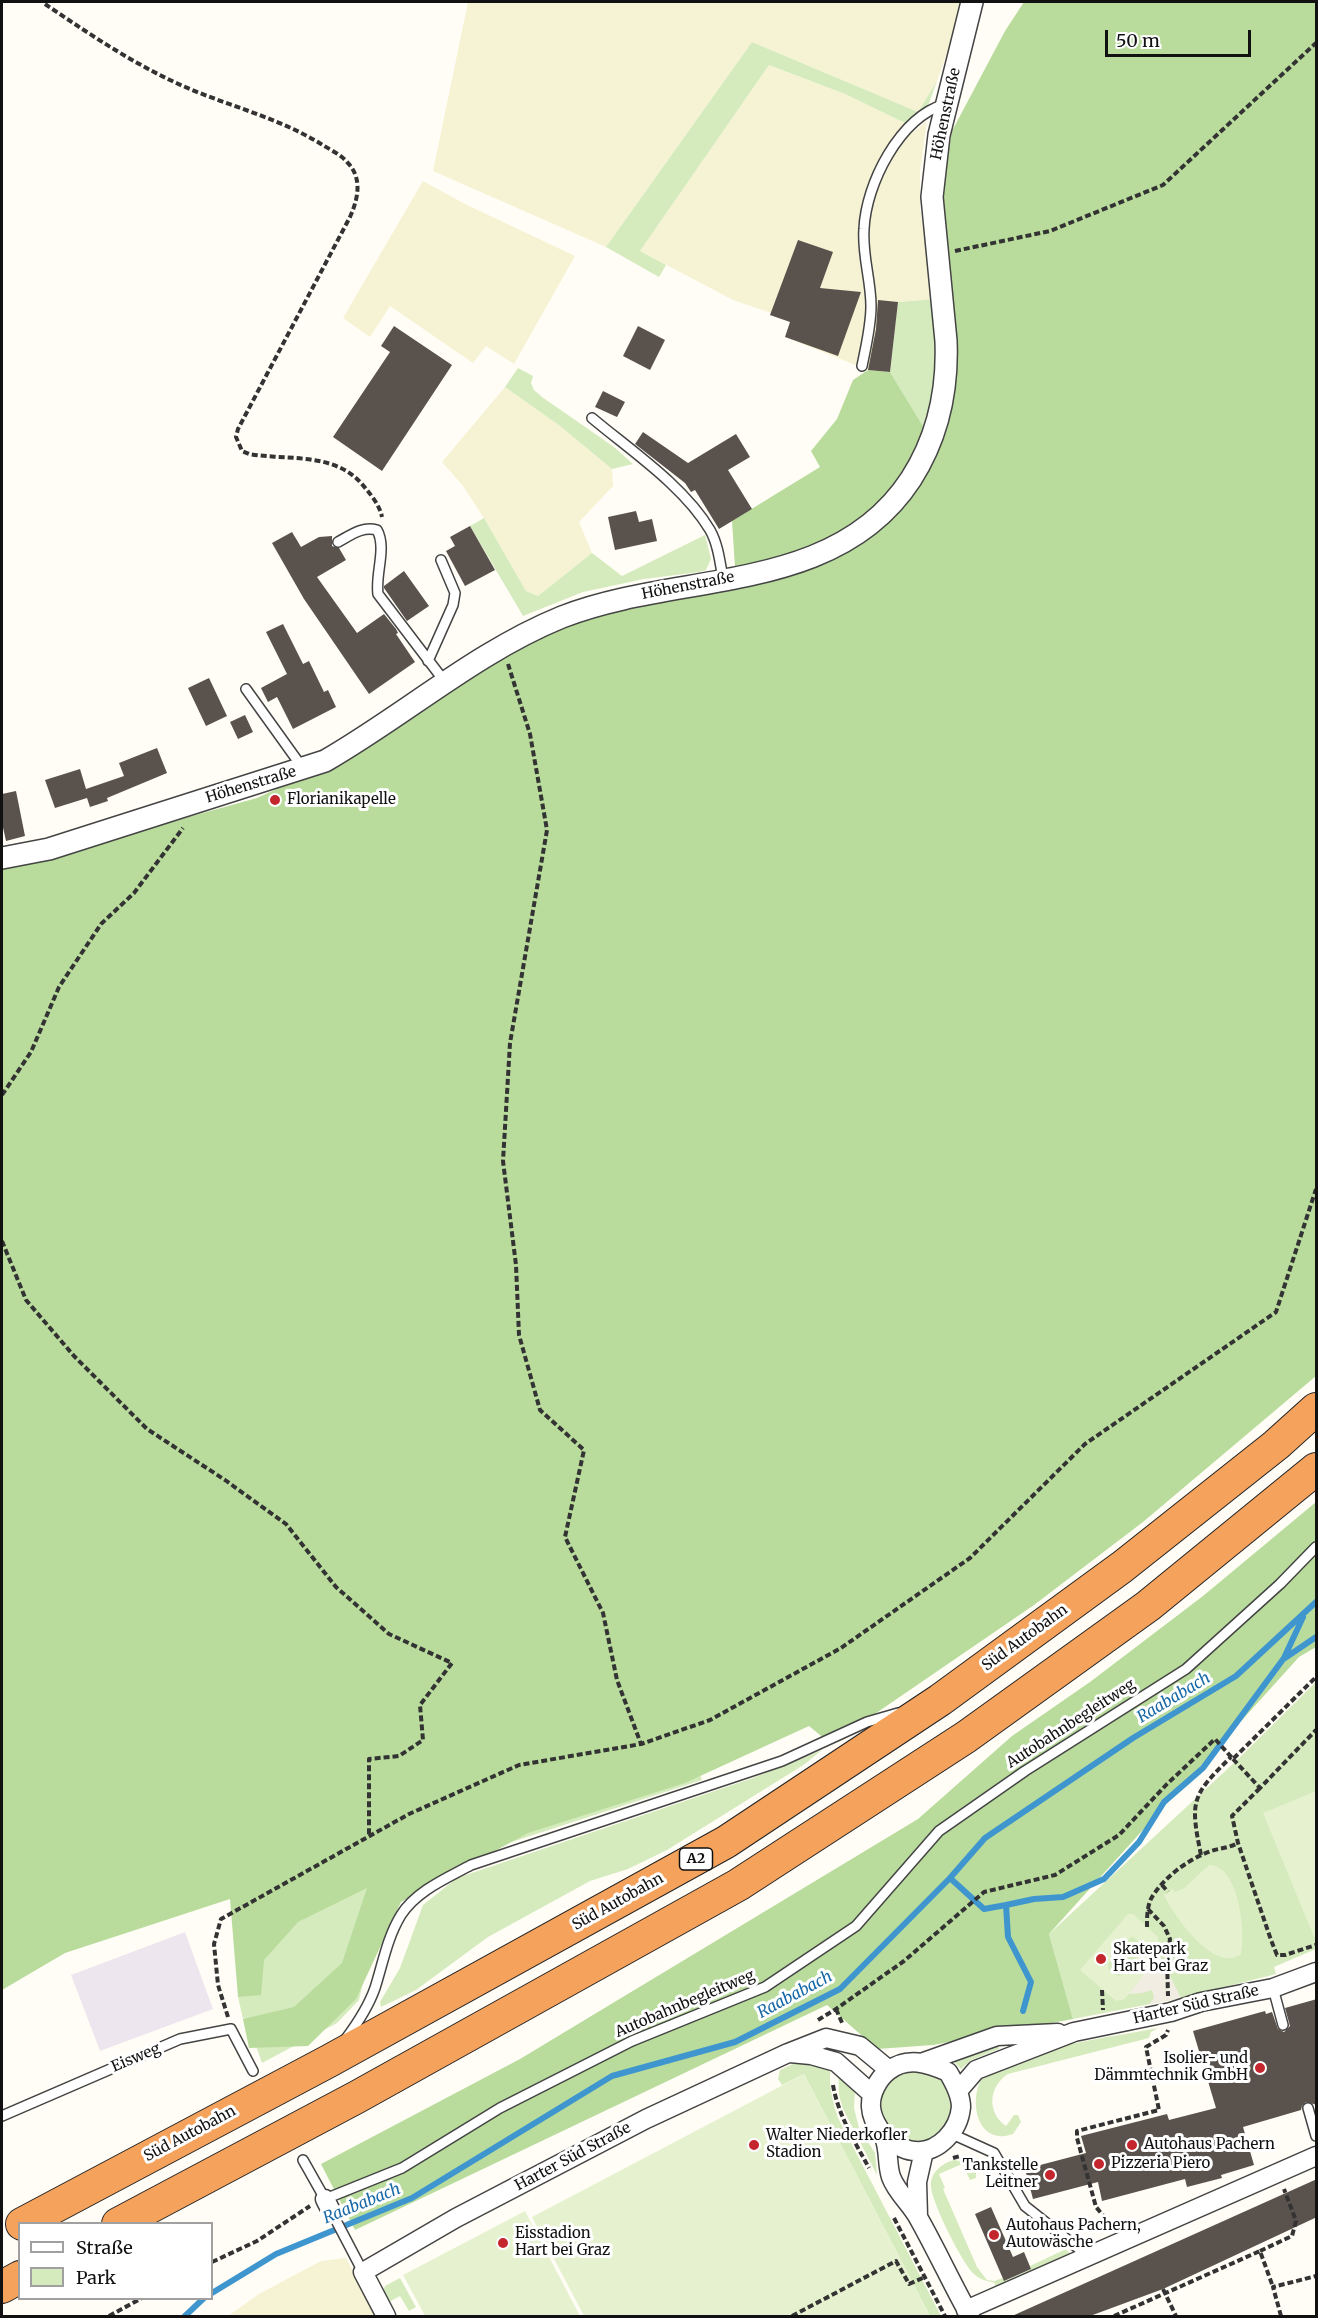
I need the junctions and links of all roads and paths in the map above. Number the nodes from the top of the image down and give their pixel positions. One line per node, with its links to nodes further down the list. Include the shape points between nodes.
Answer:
1 (972, 2): 4 (street, Höhenstraße)
2 (45, 4): 8 (path, via 170,81 305,134 347,162 355,173 357,200 350,217 236,437 242,451 249,454 318,460 346,469 362,482 381,512)
3 (1317, 44): 5 (path, via 1163,185 1050,231)
4 (946, 104): 5 (street, Höhenstraße, via 932,197); 6 (lane, via 932,108 899,139 870,193 864,250 871,309)
5 (937, 254): 11 (street, Höhenstraße, via 946,341 942,405 929,447 904,490 878,518 830,550 782,568)
6 (862, 366)
7 (591, 418): 11 (lane, via 671,485 702,519 716,543)
8 (381, 537): 9 (lane, via 370,528); 13 (lane, via 378,594)
9 (338, 542)
10 (441, 560): 13 (lane, via 455,593)
11 (723, 579): 12 (street, Höhenstraße, via 591,608)
12 (502, 646): 14 (street, Höhenstraße); 28 (path, via 530,734 547,830 510,1043 503,1150 516,1265 519,1335 540,1410 584,1450 565,1537 603,1613 617,1680)
13 (428, 661): 14 (lane)
14 (446, 683): 16 (street, Höhenstraße, via 358,742)
15 (246, 689): 16 (lane)
16 (304, 769): 17 (street, Höhenstraße)
17 (202, 800): 18 (street, Höhenstraße, via 49,849); 19 (path, via 134,893 101,924 59,987 31,1052)
18 (2, 858)
19 (2, 1095)
20 (1317, 1188): 28 (path, via 1276,1312 1085,1444 970,1558 841,1648 710,1720)
21 (2, 1241): 31 (path, via 26,1300 74,1356 147,1429 286,1524 336,1587 389,1634 452,1663 420,1705 423,1740 399,1756 369,1758)
22 (1317, 1409): 26 (highway, Süd Autobahn / A2, via 1122,1568)
23 (1317, 1468): 67 (highway, via 1148,1606 966,1737 738,1885 357,2097)
24 (1317, 1547): 64 (lane, Autobahnbegleitweg, via 1186,1669 1025,1771 939,1831 856,1926 765,1987 632,2041 500,2108 402,2168)
25 (1317, 1677): 29 (path)
26 (940, 1700): 47 (highway, Süd Autobahn / A2, via 726,1842); 47 (lane, via 867,1722 782,1761 471,1865 428,1888 402,1914 385,1947 374,1989 361,2018)
27 (1317, 1730): 30 (path)
28 (641, 1744): 31 (path, via 519,1765)
29 (1230, 1757): 30 (path); 33 (path, via 1202,1786 1194,1808); 37 (path, via 1215,1739 1119,1835 1055,1875 984,1892)
30 (1260, 1788): 32 (path, via 1232,1816)
31 (369, 1837): 44 (path, via 221,1919 214,1944 218,1984)
32 (1238, 1843): 33 (path); 39 (path, via 1277,1955)
33 (1201, 1855): 34 (path)
34 (1162, 1885): 35 (path); 36 (path)
35 (1168, 1892)
36 (1148, 1909): 38 (path); 42 (path, via 1164,1926 1170,1940)
37 (963, 1910)
38 (1147, 1927)
39 (1317, 1945)
40 (1317, 1972): 41 (street, Harter Süd Straße)
41 (1273, 1988): 42 (street, Harter Süd Straße); 43 (lane)
42 (1170, 2006): 45 (street, Harter Süd Straße); 70 (path, via 1171,2025 1166,2035 1146,2047 1159,2110 1077,2131 1096,2207)
43 (1283, 2025)
44 (231, 2029): 50 (lane); 54 (lane, Eisweg, via 180,2039)
45 (1074, 2032): 48 (street, Harter Süd Straße, via 997,2036); 51 (street, Harter Süd Straße, via 975,2070)
46 (788, 2053): 49 (street, Harter Süd Straße, via 826,2038 860,2046); 52 (street, via 836,2062); 74 (street, Harter Süd Straße, via 646,2119 456,2218)
47 (329, 2061): 66 (highway, Süd Autobahn / A2)
48 (924, 2062): 49 (street, Harter Süd Straße, via 907,2062); 51 (street, via 948,2072)
49 (889, 2070): 52 (street)
50 (253, 2071)
51 (958, 2091): 55 (street, via 961,2107)
52 (872, 2094): 57 (street, via 875,2126)
53 (1308, 2108): 56 (lane)
54 (2, 2116)
55 (952, 2133): 58 (street, via 941,2144); 59 (lane)
56 (1317, 2136)
57 (885, 2139): 58 (street, via 913,2151); 65 (street, via 891,2177)
58 (924, 2151): 65 (street, via 917,2182)
59 (994, 2152): 62 (path, via 974,2165 960,2156); 72 (lane, via 1025,2206)
60 (1317, 2156): 63 (street)
61 (303, 2160): 64 (lane)
62 (944, 2160)
63 (1278, 2173): 70 (street); 71 (path, via 1296,2221 1292,2236)
64 (327, 2204): 73 (path, via 315,2203 257,2241); 74 (lane)
65 (918, 2216): 83 (street)
66 (25, 2222)
67 (120, 2222)
68 (18, 2226): 69 (highway, Süd Autobahn / A2)
69 (2, 2235)
70 (1128, 2239): 72 (street)
71 (1260, 2251): 79 (path); 81 (path)
72 (1088, 2256): 83 (street)
73 (213, 2262)
74 (363, 2272): 85 (street)
75 (1317, 2276): 79 (path)
76 (924, 2277): 86 (path, via 909,2284 896,2261)
77 (18, 2278): 78 (highway)
78 (2, 2287)
79 (1273, 2287): 89 (path)
80 (1163, 2289): 81 (path)
81 (1166, 2295): 87 (path); 88 (path)
82 (138, 2300): 84 (path)
83 (968, 2313)
84 (109, 2316)
85 (386, 2316)
86 (792, 2316)
87 (1114, 2316)
88 (1176, 2316)
89 (1281, 2316)

